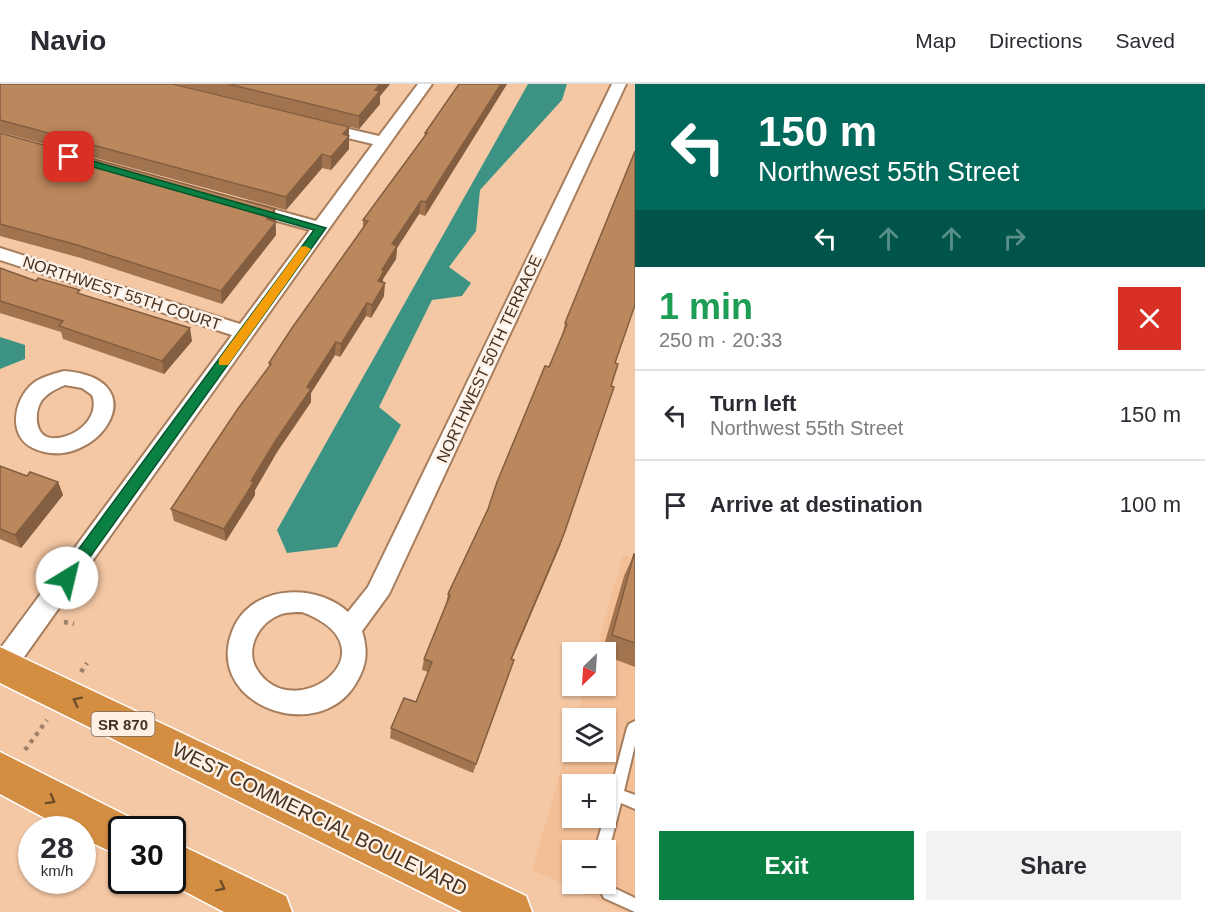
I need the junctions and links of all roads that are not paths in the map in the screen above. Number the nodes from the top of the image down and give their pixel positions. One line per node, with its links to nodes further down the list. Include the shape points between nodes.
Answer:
1 (425, 84): 4 (street)
2 (619, 84): 9 (street, NORTHWEST 50TH TERRACE, via 377,594)
3 (305, 123): 4 (street)
4 (383, 142): 6 (street)
5 (229, 202): 6 (street)
6 (321, 228): 8 (street)
7 (0, 254): 8 (street, NORTHWEST 55TH COURT)
8 (245, 332): 10 (street)
9 (349, 628): 9 (street, via 337,614 321,605 283,602 265,609 251,621 242,637 239,655 244,672 254,686 285,702 305,703 323,698 338,688 354,659)
10 (1, 666): 20 (highway, WEST COMMERCIAL BOULEVARD / SR 870, one-way to 10, via 76,679)
11 (635, 728): 13 (lane)
12 (3, 774): 15 (highway, one-way to 15)
13 (616, 794): 14 (lane)
14 (635, 802)
15 (108, 829)
16 (186, 869): 19 (highway, one-way to 19)
17 (611, 894): 18 (lane)
18 (635, 905)
19 (270, 912)
20 (510, 912)

